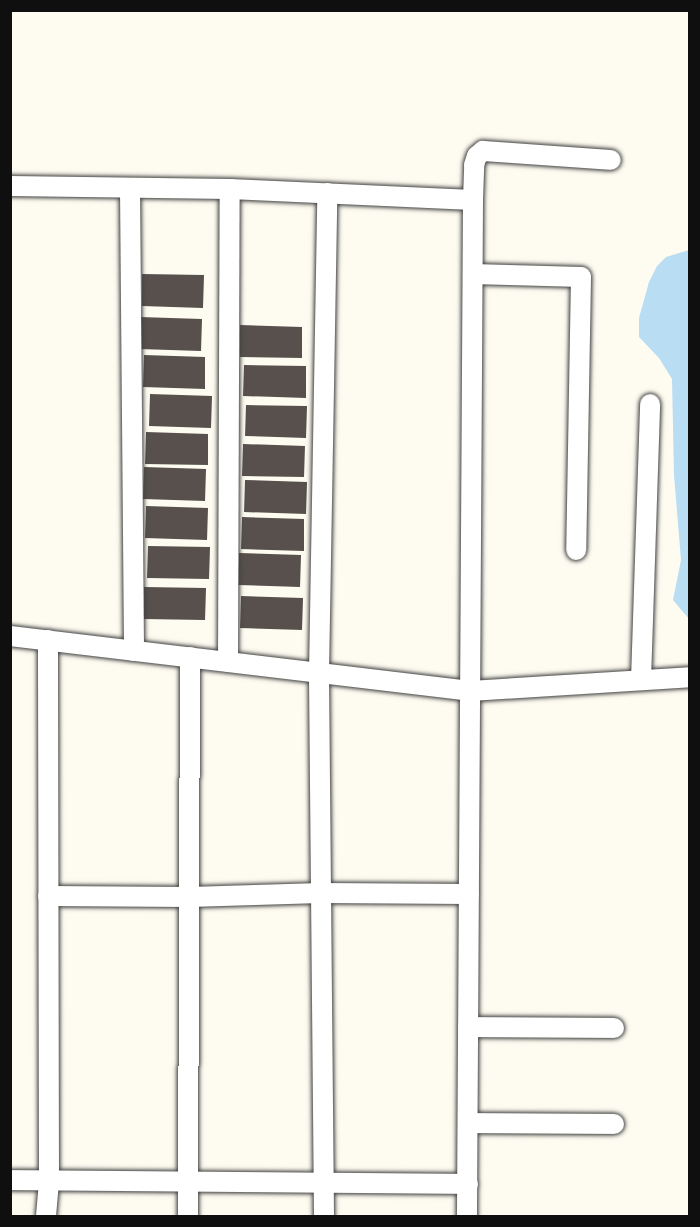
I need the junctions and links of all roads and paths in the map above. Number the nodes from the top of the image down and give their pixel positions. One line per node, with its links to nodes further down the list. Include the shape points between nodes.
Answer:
1 (610, 160): 6 (street, via 483,151 474,165)
2 (10, 186): 3 (street)
3 (130, 188): 4 (street); 12 (street)
4 (230, 189): 5 (street); 14 (street)
5 (327, 193): 6 (street); 15 (street)
6 (473, 200): 7 (street)
7 (473, 274): 9 (street, via 580,277); 18 (street)
8 (650, 405): 17 (street)
9 (576, 550)
10 (10, 636): 11 (street)
11 (48, 640): 12 (street); 21 (street)
12 (134, 651): 13 (street)
13 (190, 657): 14 (street); 22 (street)
14 (228, 662): 15 (street)
15 (319, 673): 18 (street); 19 (street)
16 (690, 677): 17 (street)
17 (640, 680): 18 (street)
18 (470, 691): 20 (street)
19 (321, 893): 20 (street); 22 (street); 30 (street)
20 (469, 894): 23 (street)
21 (48, 896): 22 (street); 28 (street)
22 (189, 897): 29 (street)
23 (468, 1027): 24 (street); 25 (street)
24 (614, 1028)
25 (468, 1123): 26 (street); 31 (street)
26 (614, 1125)
27 (10, 1180): 28 (street)
28 (49, 1181): 29 (street); 32 (street)
29 (189, 1182): 30 (street); 33 (street)
30 (324, 1183): 31 (street); 34 (street)
31 (468, 1184): 35 (street)
32 (46, 1216)
33 (188, 1216)
34 (324, 1216)
35 (467, 1216)

